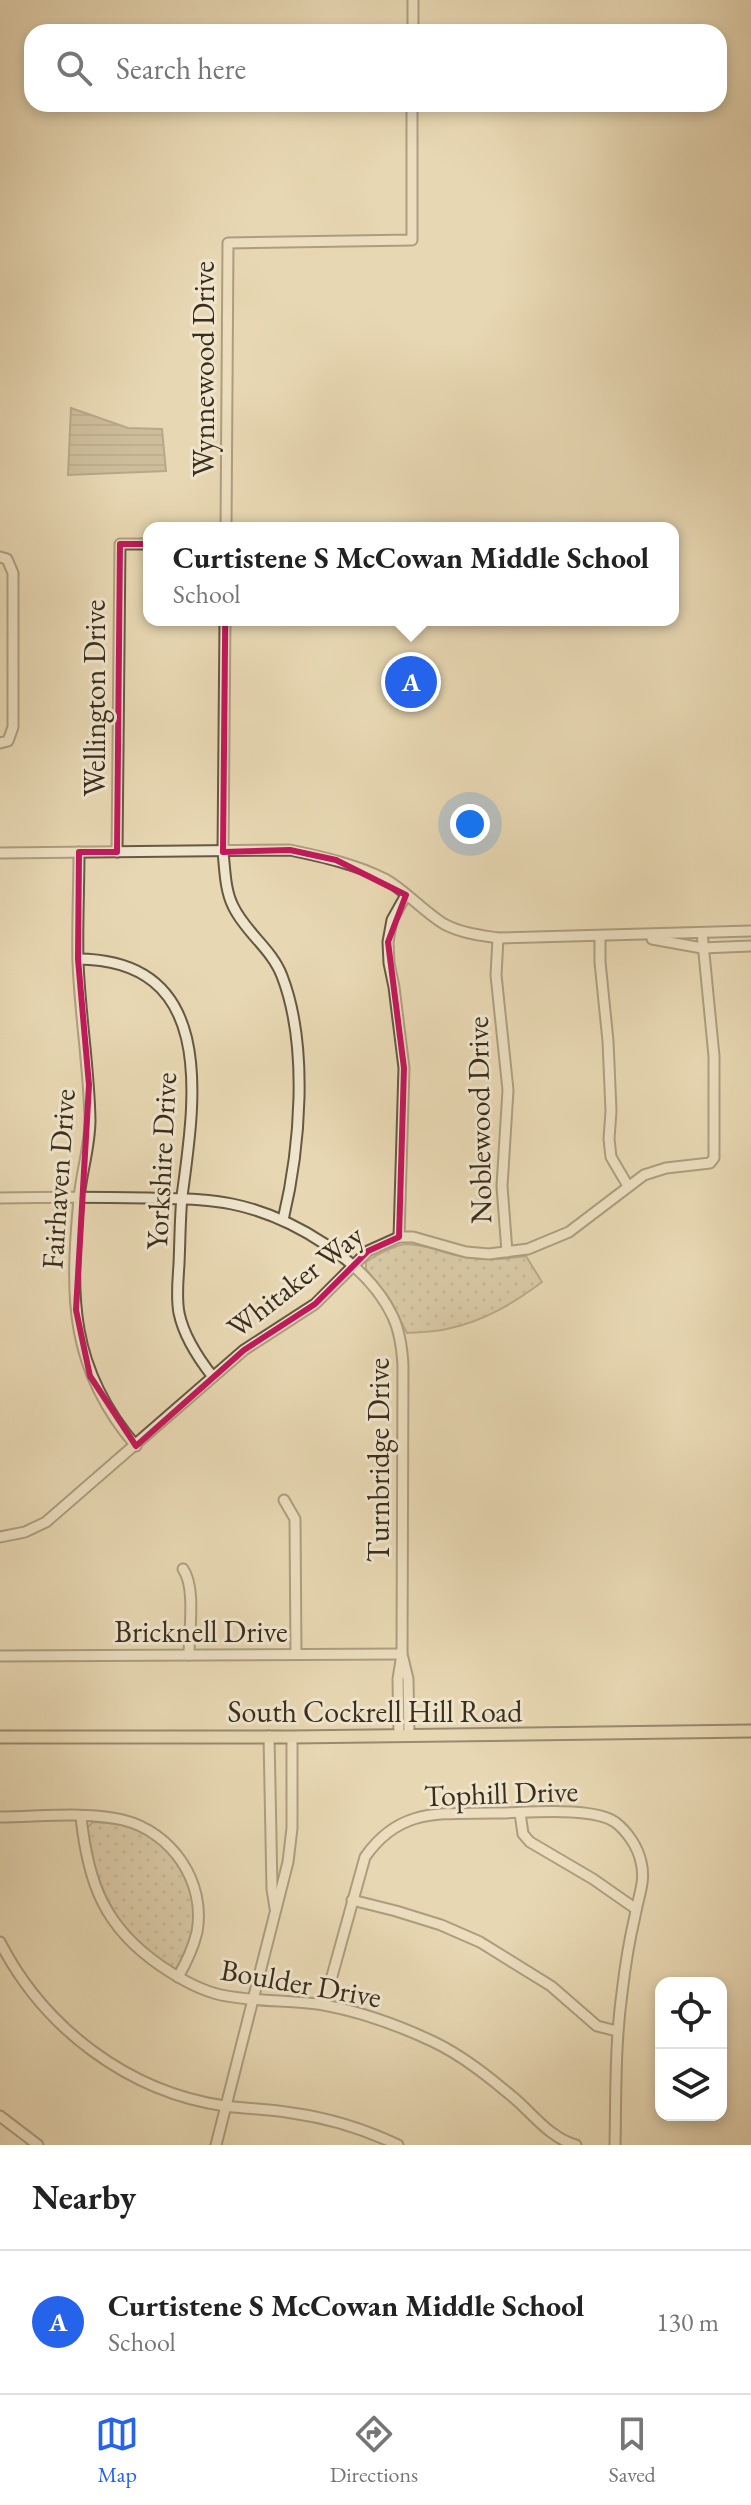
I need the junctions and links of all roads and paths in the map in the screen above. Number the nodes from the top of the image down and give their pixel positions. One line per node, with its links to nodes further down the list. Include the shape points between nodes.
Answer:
1 (413, 0): 2 (street)
2 (413, 24)
3 (412, 112): 4 (street, Wynnewood Drive, via 412,240 228,243)
4 (226, 522)
5 (143, 544): 10 (street, Wellington Drive, via 120,544)
6 (4, 558): 8 (street, via 13,573 13,727)
7 (225, 626): 11 (street)
8 (4, 742)
9 (79, 852): 10 (street); 12 (street); 21 (street, Fairhaven Drive)
10 (117, 852): 11 (street)
11 (223, 852): 13 (street, via 290,850 336,860 387,881); 26 (street, via 233,906 282,975 297,1045 297,1139)
12 (0, 853)
13 (406, 895): 18 (street, via 454,929); 27 (street, via 392,920 388,942 404,1068)
14 (751, 931): 15 (street)
15 (702, 933): 16 (street); 20 (street, Whitaker Way)
16 (633, 936): 17 (street); 20 (street)
17 (600, 937): 18 (street); 22 (street, via 611,1157)
18 (498, 938): 28 (street, Noblewood Drive, via 496,975 508,1090 502,1186)
19 (751, 946): 20 (street)
20 (702, 948): 22 (street, Whitaker Way, via 714,1056 714,1158 644,1175)
21 (78, 959): 23 (street, Fairhaven Drive, via 90,1132); 25 (street, Yorkshire Drive, via 137,970 172,1003 184,1025 193,1102)
22 (628, 1186): 28 (street, Whitaker Way, via 569,1232)
23 (79, 1197): 24 (street, Turnbridge Drive); 25 (street, Turnbridge Drive); 31 (street, Fairhaven Drive, via 75,1281 80,1343 107,1408)
24 (0, 1198)
25 (182, 1199): 26 (street, Turnbridge Drive, via 235,1204); 30 (street, Yorkshire Drive, via 178,1311 191,1345)
26 (283, 1220): 29 (street, Turnbridge Drive)
27 (399, 1237): 28 (street, Whitaker Way, via 466,1252); 29 (street, Whitaker Way, via 368,1251)
28 (507, 1252)
29 (353, 1265): 30 (street, Whitaker Way, via 315,1304); 36 (street, Turnbridge Drive, via 393,1316 400,1338)
30 (213, 1377): 31 (street, Whitaker Way)
31 (136, 1446): 33 (street, Whitaker Way, via 46,1522)
32 (284, 1500): 35 (street, via 295,1519)
33 (0, 1537)
34 (183, 1569): 37 (street, via 190,1590)
35 (296, 1654): 36 (street, Bricknell Drive); 37 (street, Bricknell Drive)
36 (402, 1654): 40 (street, Turnbridge Drive, via 408,1679)
37 (189, 1655): 38 (street, Bricknell Drive)
38 (0, 1656)
39 (751, 1731): 40 (main road, South Cockrell Hill Road)
40 (404, 1735): 43 (main road, South Cockrell Hill Road)
41 (269, 1736): 42 (main road, South Cockrell Hill Road); 43 (main road, South Cockrell Hill Road); 49 (street)
42 (0, 1737)
43 (292, 1737): 49 (street, via 292,1828)
44 (520, 1813): 47 (street, Tophill Drive, via 425,1815 396,1826 365,1857); 48 (street, via 523,1834 530,1842); 48 (street, Tophill Drive, via 582,1813 617,1823 642,1862)
45 (0, 1817): 46 (street)
46 (81, 1817): 51 (street, Boulder Drive, via 96,1890 112,1921 139,1951); 51 (street, via 137,1824 164,1840 184,1863 197,1898 197,1929)
47 (352, 1900): 53 (street, Tophill Drive); 54 (street, via 480,1942 551,1986 597,2026)
48 (636, 1909): 54 (street, Tophill Drive)
49 (275, 1910): 52 (street)
50 (0, 1942): 55 (street, via 38,2002 95,2053 163,2089)
51 (178, 1977): 52 (street, Boulder Drive, via 217,1994)
52 (254, 1999): 53 (street, Boulder Drive); 55 (street)
53 (324, 2005): 60 (street, Boulder Drive, via 384,2021 436,2043 484,2074 557,2137)
54 (617, 2031): 61 (street, Tophill Drive)
55 (225, 2106): 58 (street); 59 (street, via 321,2118)
56 (0, 2116): 57 (street)
57 (38, 2145)
58 (216, 2145)
59 (398, 2145)
60 (576, 2145)
61 (615, 2145)

